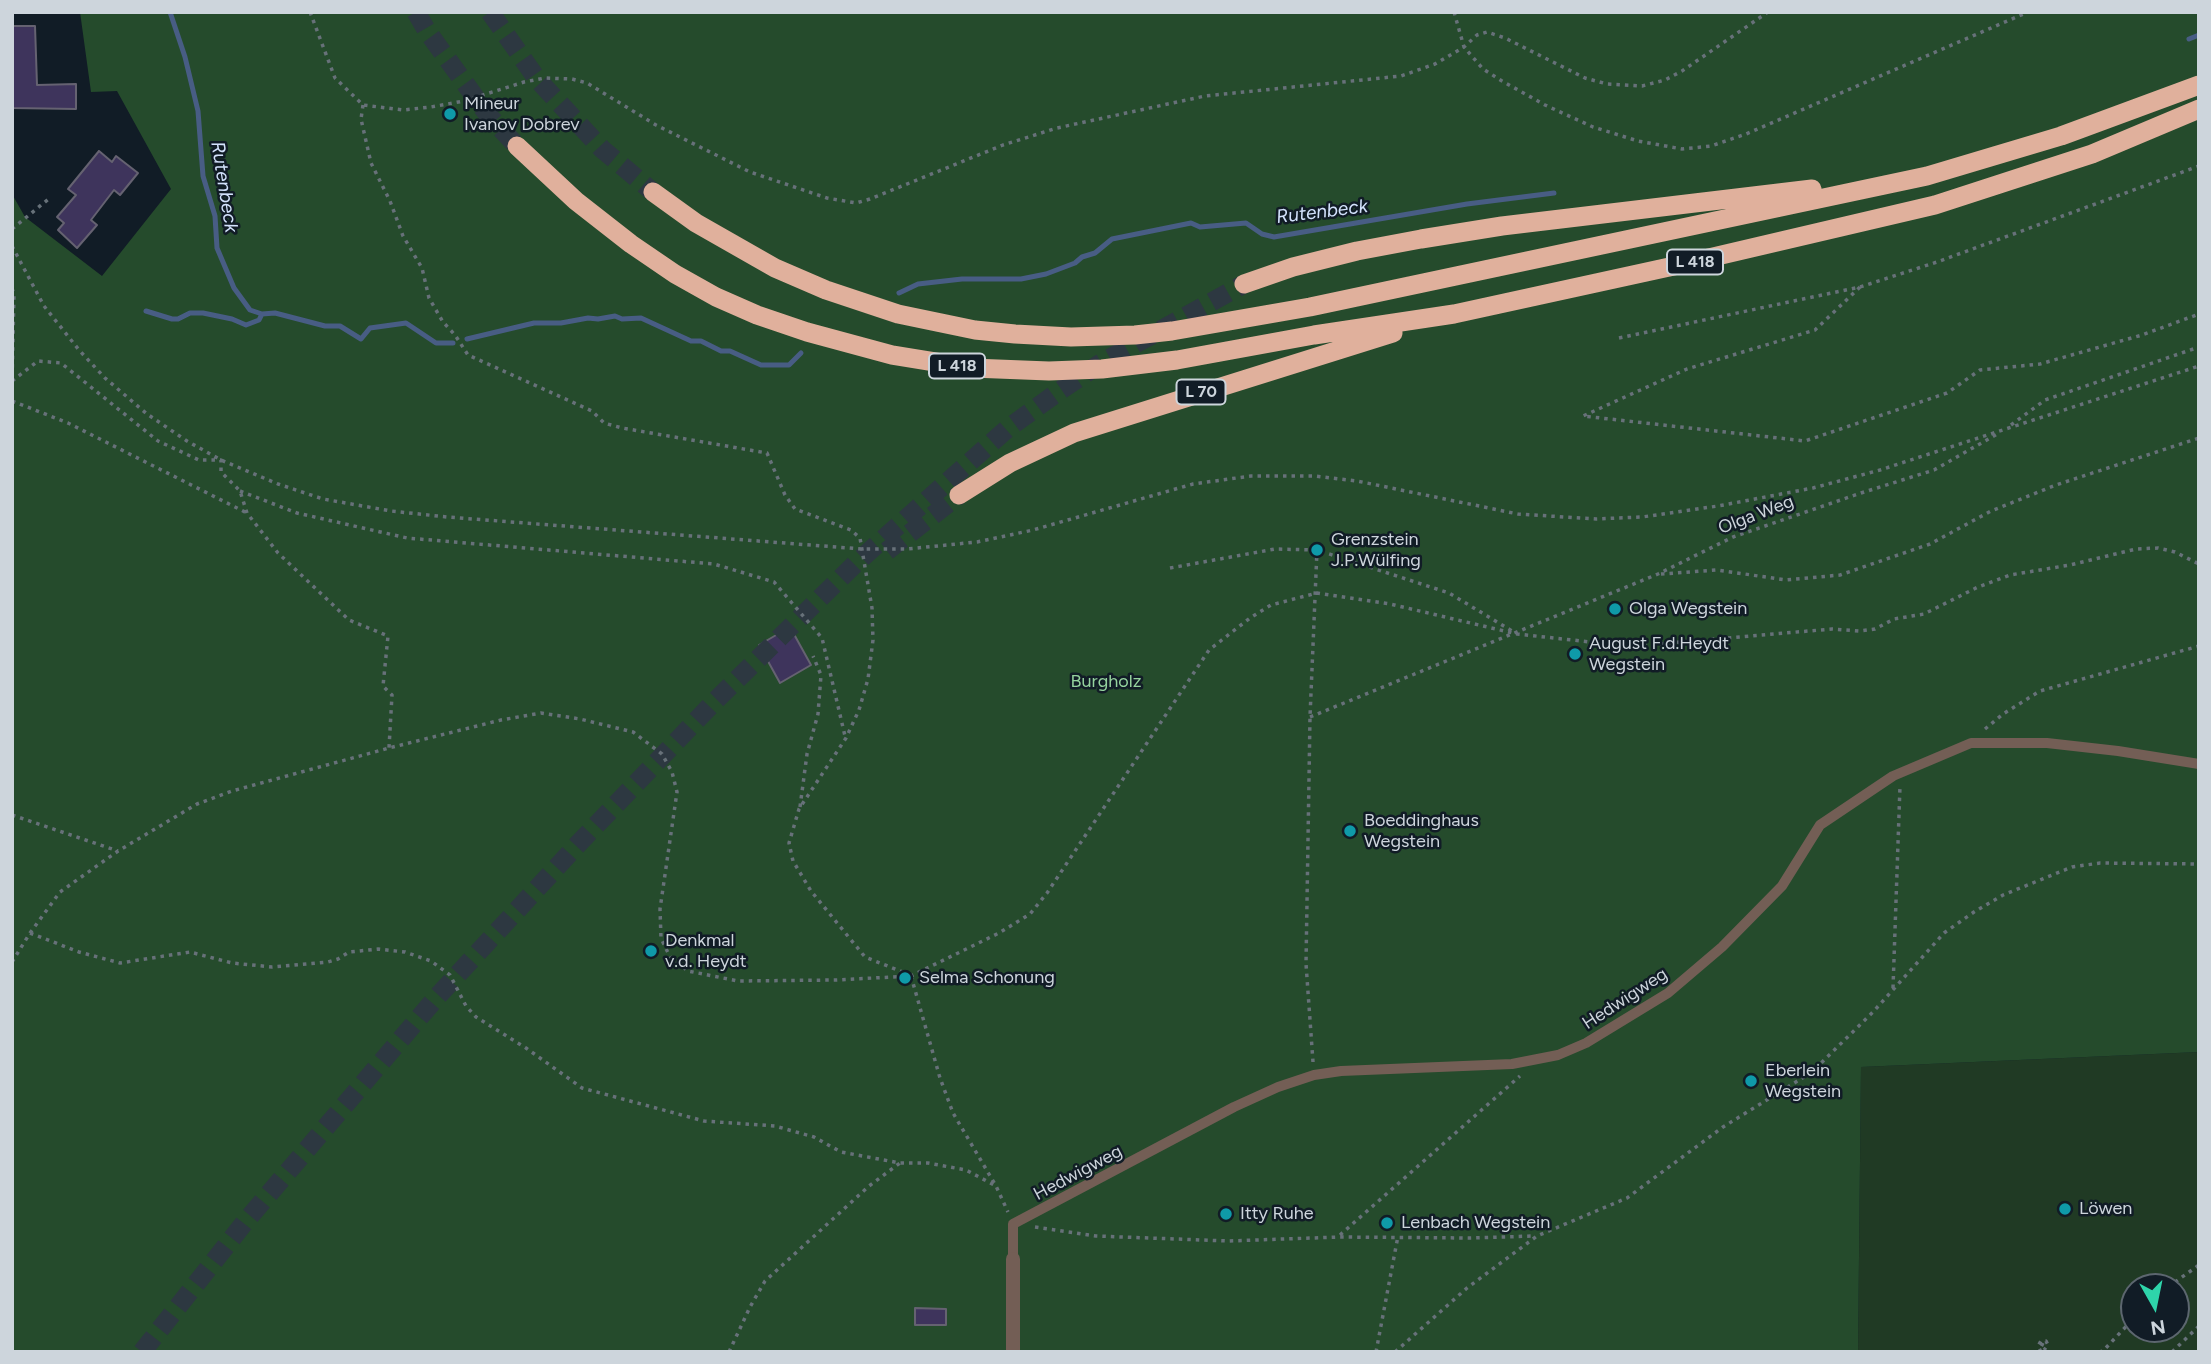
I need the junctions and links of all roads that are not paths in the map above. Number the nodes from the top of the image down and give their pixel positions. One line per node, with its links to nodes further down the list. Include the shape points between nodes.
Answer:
1 (2199, 85): 4 (highway, L 418, via 2061,136)
2 (2199, 109): 7 (highway, L 418, via 2092,154 1935,205)
3 (517, 146): 7 (highway, L 418, via 631,244 716,297 807,332 926,361 1013,371 1102,369)
4 (1927, 176): 5 (highway, L 418, via 1310,307 1171,331 1071,337 975,330 859,302 775,268 696,223); 6 (highway, via 1503,226 1357,251)
5 (653, 192)
6 (1244, 284)
7 (1454, 314): 8 (highway, L 70, via 1074,433 1010,463)
8 (959, 495)
9 (2199, 764): 10 (lane, Hedwigweg, via 2047,743 1971,743 1893,776 1820,825 1782,886 1722,947 1668,993 1586,1043 1538,1060 1314,1075 1278,1087 1013,1224)
10 (1013, 1259): 11 (street)
11 (1013, 1352)

